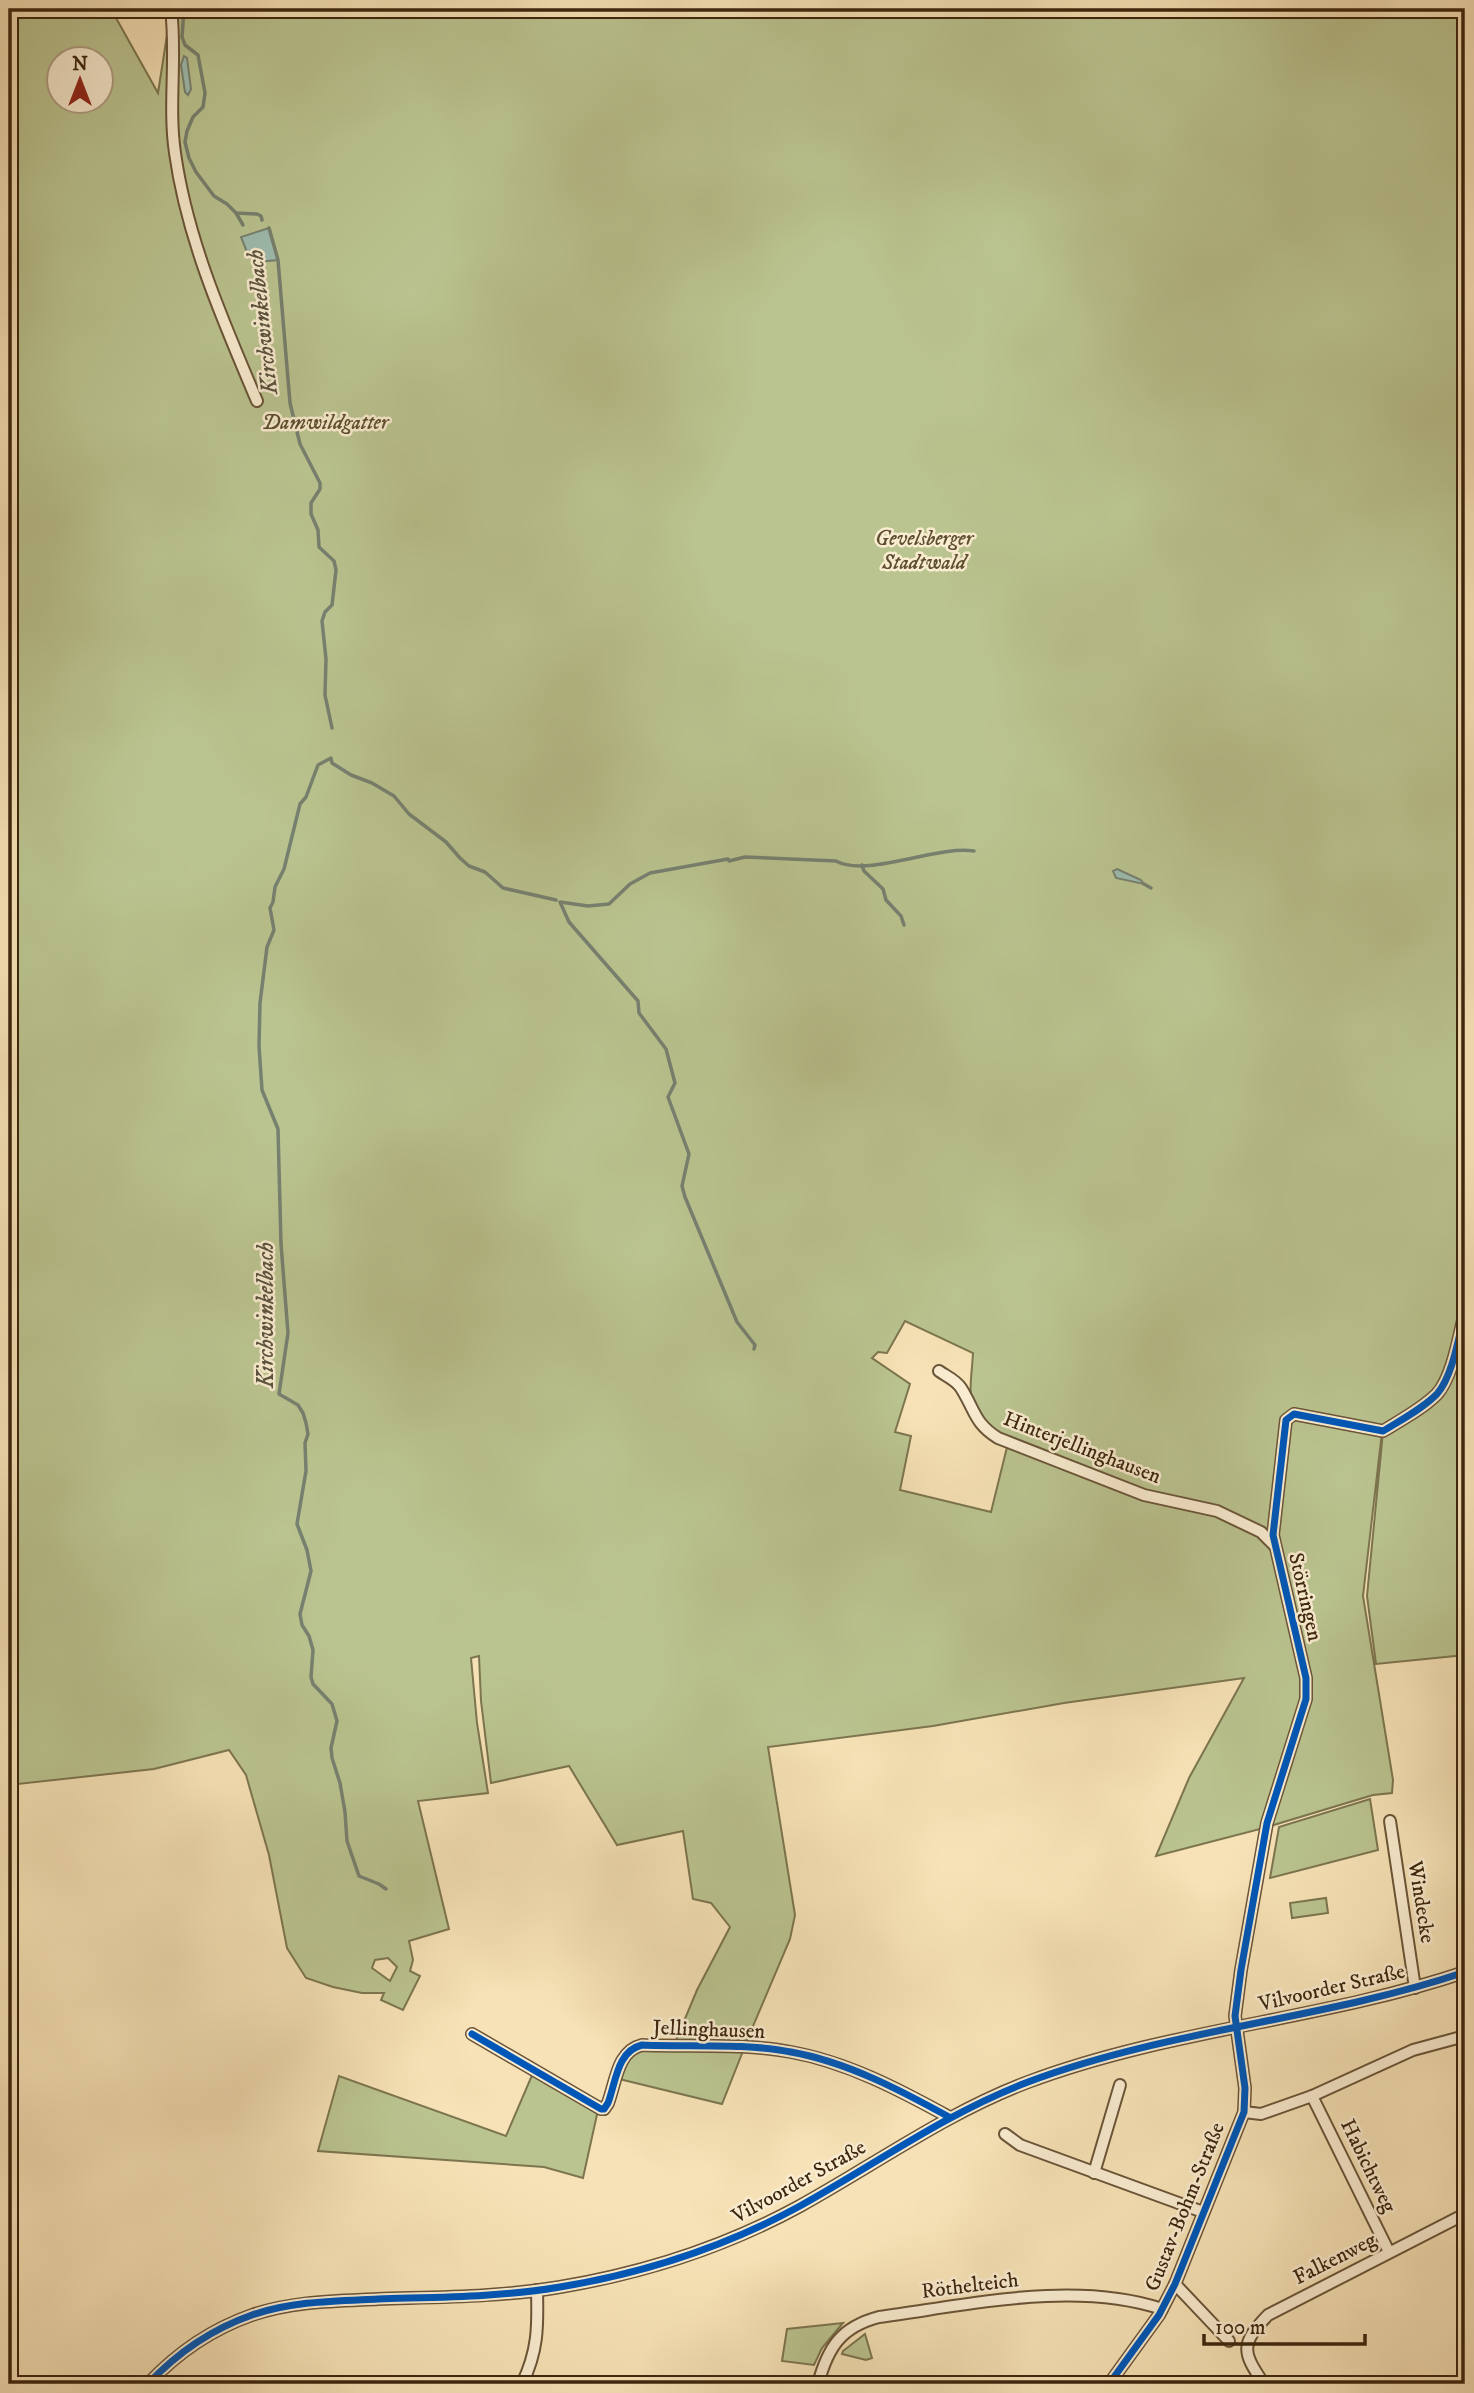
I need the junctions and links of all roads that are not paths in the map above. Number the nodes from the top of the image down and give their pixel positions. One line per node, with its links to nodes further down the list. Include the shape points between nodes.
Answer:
1 (171, 9): 2 (street, via 174,153 197,247)
2 (257, 401)
3 (1465, 1312): 5 (street, Störringen, via 1452,1363 1438,1392 1382,1431 1294,1414 1286,1420)
4 (939, 1371): 5 (street, Hinterjellinghausen, via 961,1387 977,1422 998,1438 1144,1495 1217,1511 1261,1532)
5 (1274, 1545): 9 (street, Störringen, via 1306,1678 1306,1699 1267,1823 1241,1970)
6 (1390, 1821): 8 (street, Windecke)
7 (1465, 1972): 8 (street, Vilvoorder Straße)
8 (1415, 1988): 9 (street, Vilvoorder Straße)
9 (1237, 2028): 14 (street, Gustav-Bohm-Straße); 15 (street, Vilvoorder Straße, via 1076,2065)
10 (472, 2034): 15 (street, Jellinghausen, via 601,2109 608,2104 624,2056 642,2045 790,2052 821,2059 875,2079)
11 (1465, 2036): 13 (street, via 1413,2050)
12 (1119, 2085): 17 (street)
13 (1312, 2096): 14 (street, via 1261,2114); 20 (street, Habichtweg)
14 (1244, 2112): 18 (street, Gustav-Bohm-Straße)
15 (949, 2117): 22 (street, Vilvoorder Straße, via 799,2207 726,2242 631,2272)
16 (1005, 2134): 17 (street, via 1020,2145)
17 (1094, 2173): 18 (street)
18 (1203, 2211): 21 (street, Gustav-Bohm-Straße)
19 (1465, 2214): 20 (street, Falkenweg)
20 (1389, 2252): 29 (street, Falkenweg, via 1268,2315 1249,2336 1246,2351)
21 (1175, 2284): 23 (street, Gustav-Bohm-Straße); 24 (street)
22 (537, 2290): 25 (street, Vilvoorder Straße, via 278,2308 204,2337); 26 (street, via 537,2340)
23 (1162, 2309): 27 (street, Röthelteich, via 1124,2300 1047,2296 879,2317 843,2333 823,2365); 28 (street, Gustav-Bohm-Straße)
24 (1229, 2341)
25 (148, 2384)
26 (522, 2384)
27 (818, 2384)
28 (1109, 2384)
29 (1264, 2384)

